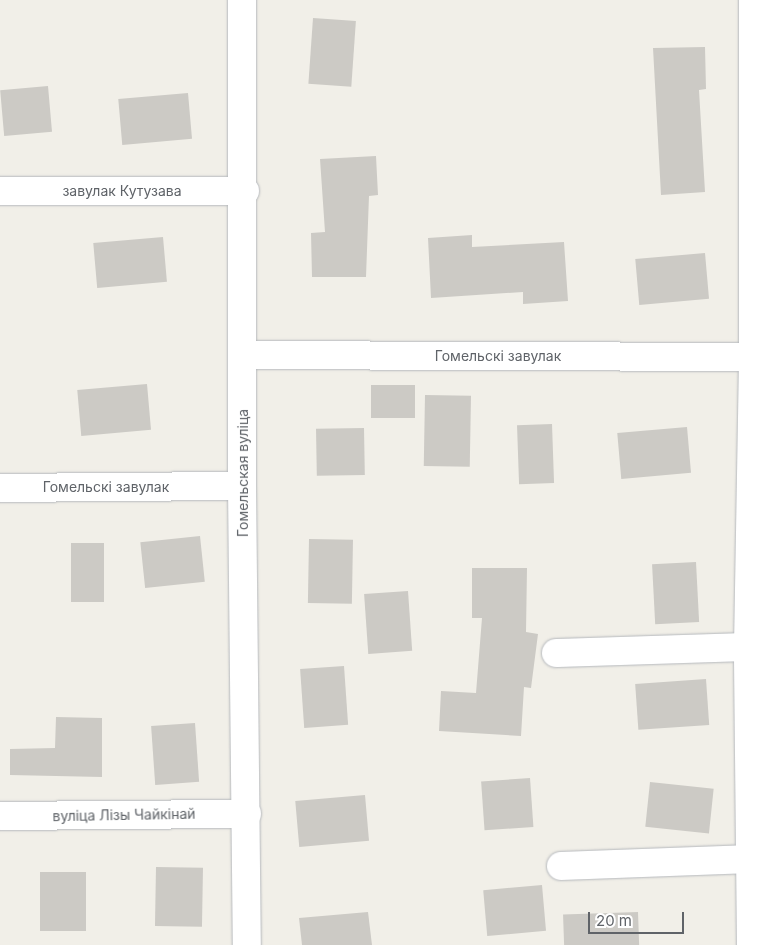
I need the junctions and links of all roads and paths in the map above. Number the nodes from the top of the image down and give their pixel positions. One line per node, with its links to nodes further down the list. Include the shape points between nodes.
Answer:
1 (242, 0): 4 (street, Гомельская вуліца)
2 (753, 0): 6 (street)
3 (0, 191): 4 (street, завулак Кутузава)
4 (245, 191): 5 (street, Гомельская вуліца)
5 (244, 355): 6 (street, Гомельскі завулак); 7 (street, Гомельская вуліца)
6 (753, 357): 9 (street)
7 (242, 486): 8 (street, Гомельскі завулак); 11 (street, Гомельская вуліца)
8 (0, 488)
9 (748, 647): 10 (street); 13 (street)
10 (556, 653)
11 (247, 814): 12 (street, вуліца Лізы Чайкінай); 15 (street, Гомельская вуліца)
12 (0, 816)
13 (751, 859): 14 (street); 16 (street)
14 (561, 866)
15 (247, 945)
16 (751, 945)

